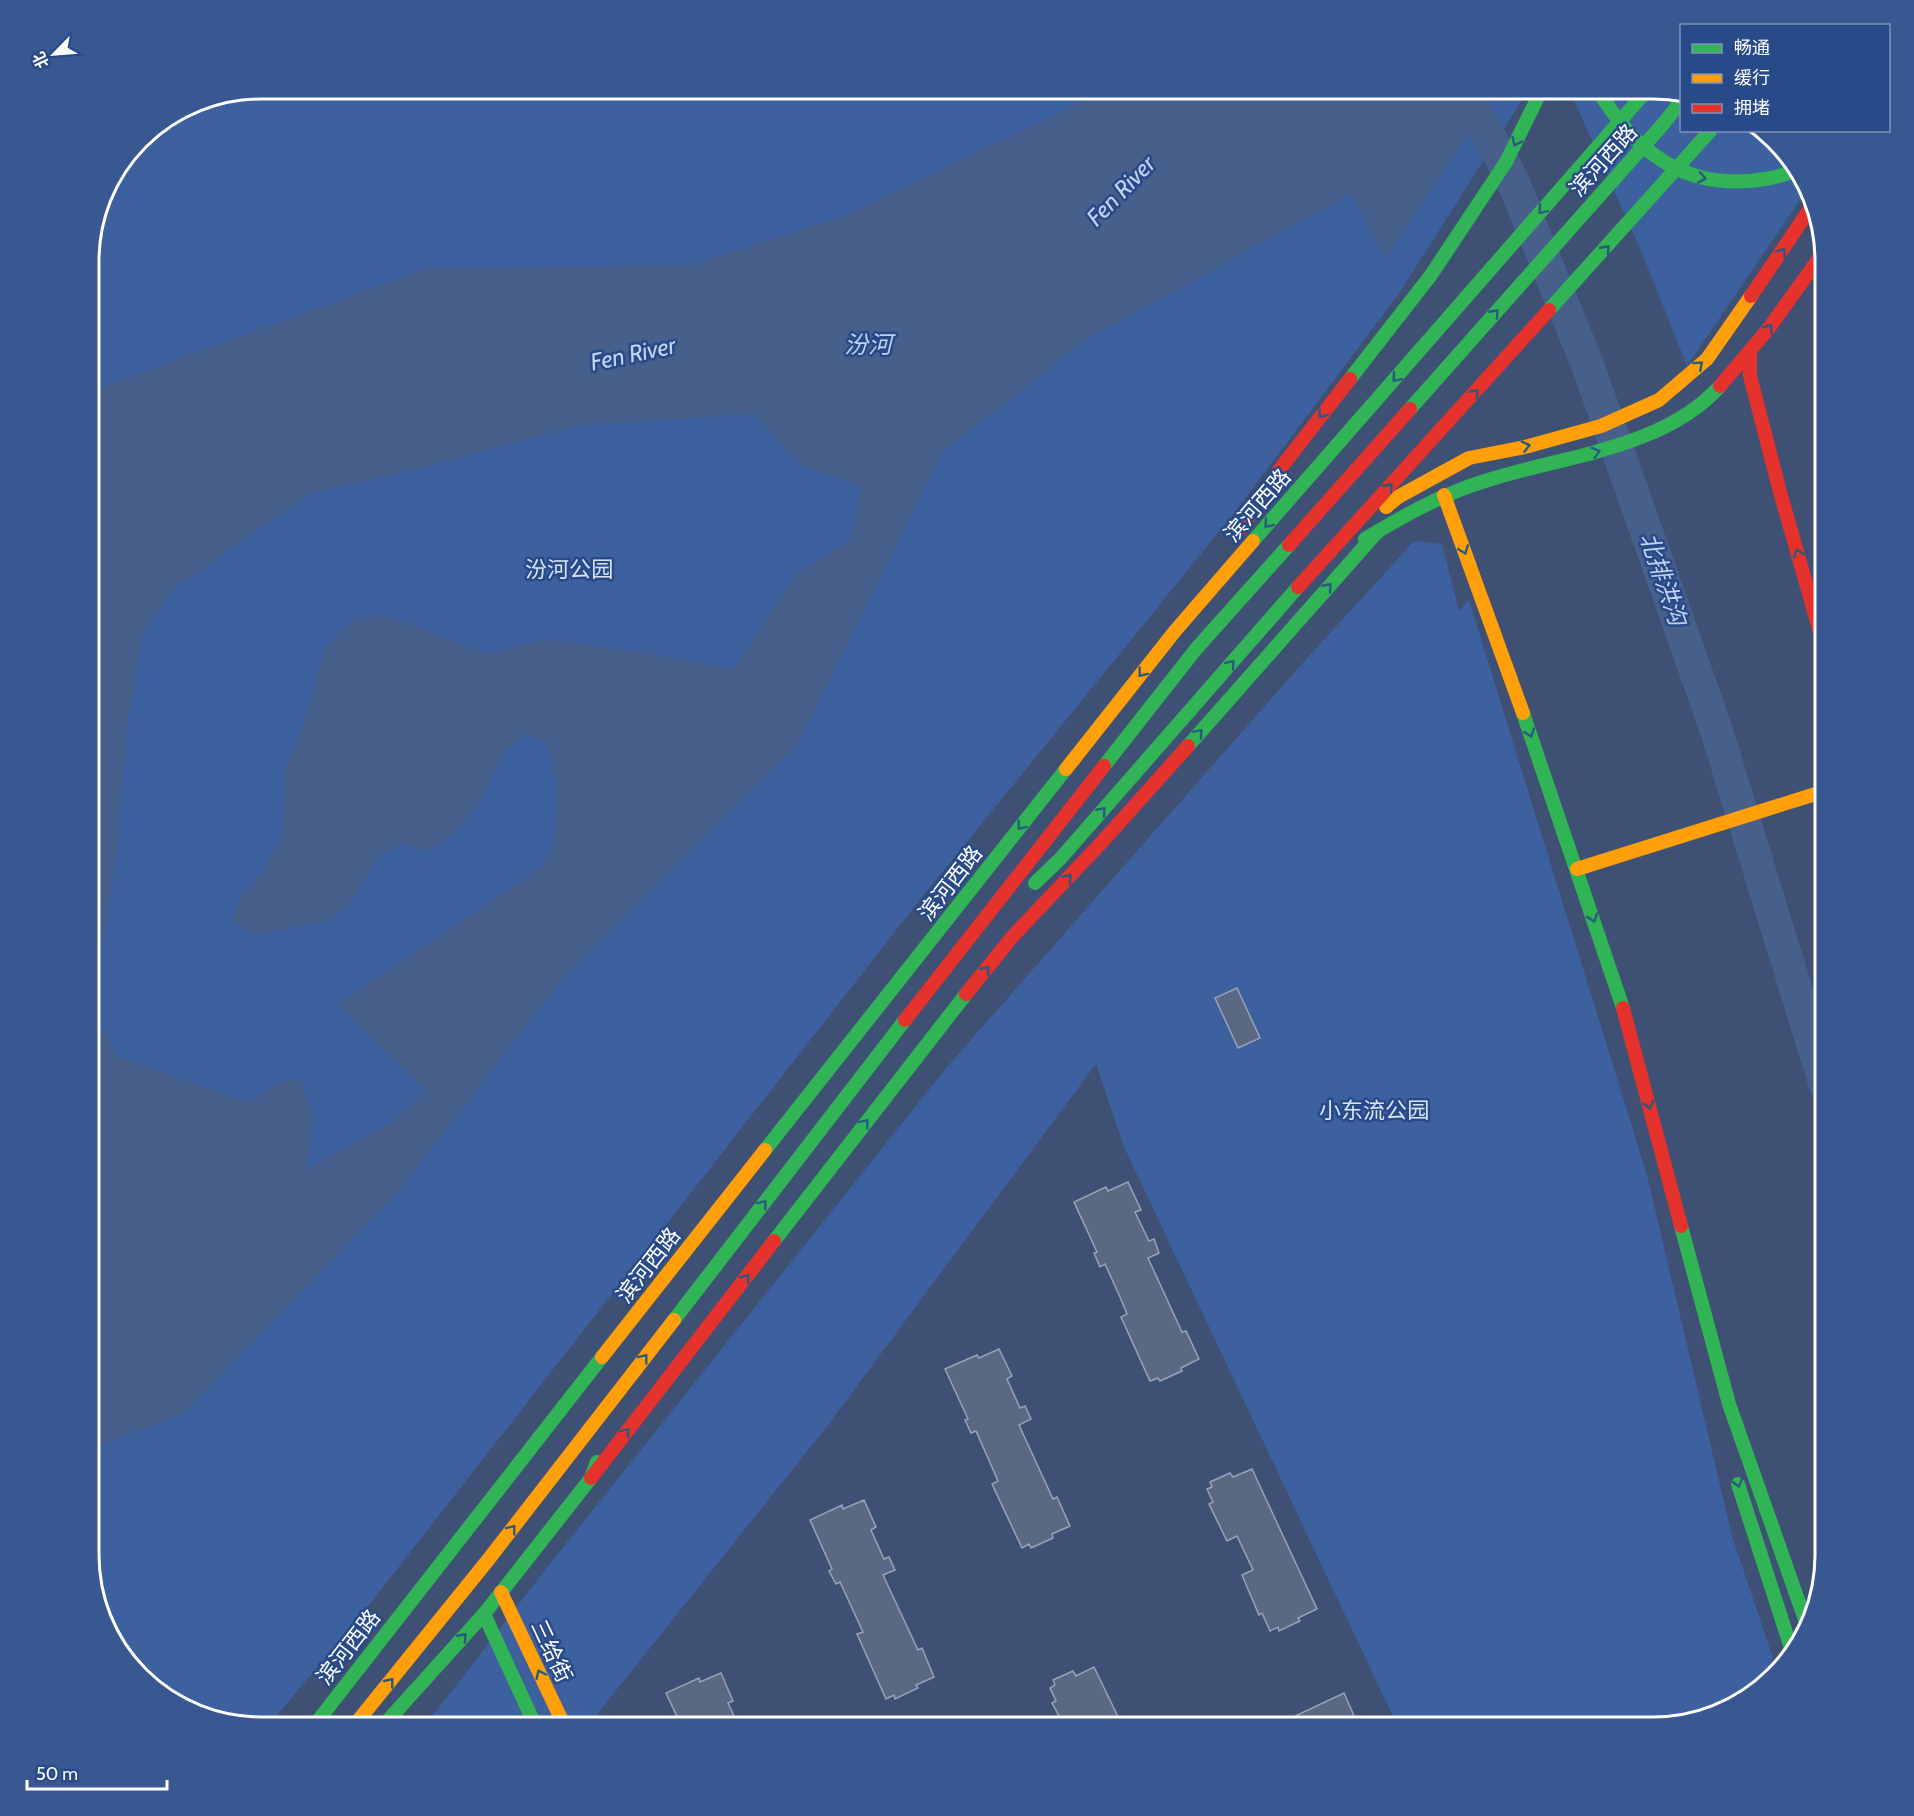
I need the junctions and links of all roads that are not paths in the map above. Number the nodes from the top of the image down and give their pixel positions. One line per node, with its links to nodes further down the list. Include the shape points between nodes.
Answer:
1 (1537, 99): 14 (main road, one-way to 14, via 1506,162 1431,275 1283,465)
2 (1602, 99): 6 (main road, one-way to 6, bridge, via 1633,139 1688,175 1725,182 1773,179)
3 (1640, 99): 14 (main road, 滨河西路, one-way to 14)
4 (1680, 102): 19 (main road, 滨河西路, one-way to 4, via 1196,649)
5 (1709, 132): 12 (main road, one-way to 5)
6 (1789, 173)
7 (1807, 213): 12 (main road, one-way to 7, via 1398,496 1468,459 1601,426 1659,400 1707,359)
8 (1815, 264): 9 (main road, one-way to 8)
9 (1750, 353): 10 (main road, one-way to 9, via 1600,451 1662,427 1702,403); 13 (main road, one-way to 9, via 1750,376)
10 (1444, 495): 11 (main road); 17 (main road, one-way to 17)
11 (1378, 531): 12 (main road); 18 (main road, one-way to 11, via 1102,842)
12 (1314, 569): 16 (main road, one-way to 12)
13 (1815, 615)
14 (1175, 631): 29 (main road, 滨河西路, one-way to 29)
15 (1815, 794): 17 (main road)
16 (1060, 859): 18 (main road); 19 (main road)
17 (1577, 869): 20 (main road, one-way to 20, via 1619,993)
18 (1013, 936): 24 (main road, one-way to 18)
19 (943, 971): 21 (main road, 滨河西路, one-way to 19)
20 (1686, 1242): 22 (main road); 27 (main road, via 1729,1404)
21 (627, 1380): 24 (main road); 30 (main road, 滨河西路, one-way to 21)
22 (1709, 1382)
23 (1734, 1473): 28 (main road, one-way to 28)
24 (591, 1478): 25 (main road)
25 (501, 1592): 26 (main road); 33 (main road, 三给街, one-way to 25)
26 (484, 1614): 31 (main road, one-way to 26); 32 (main road, 三给街)
27 (1804, 1615)
28 (1789, 1643)
29 (321, 1717)
30 (362, 1717)
31 (391, 1717)
32 (531, 1717)
33 (560, 1717)

